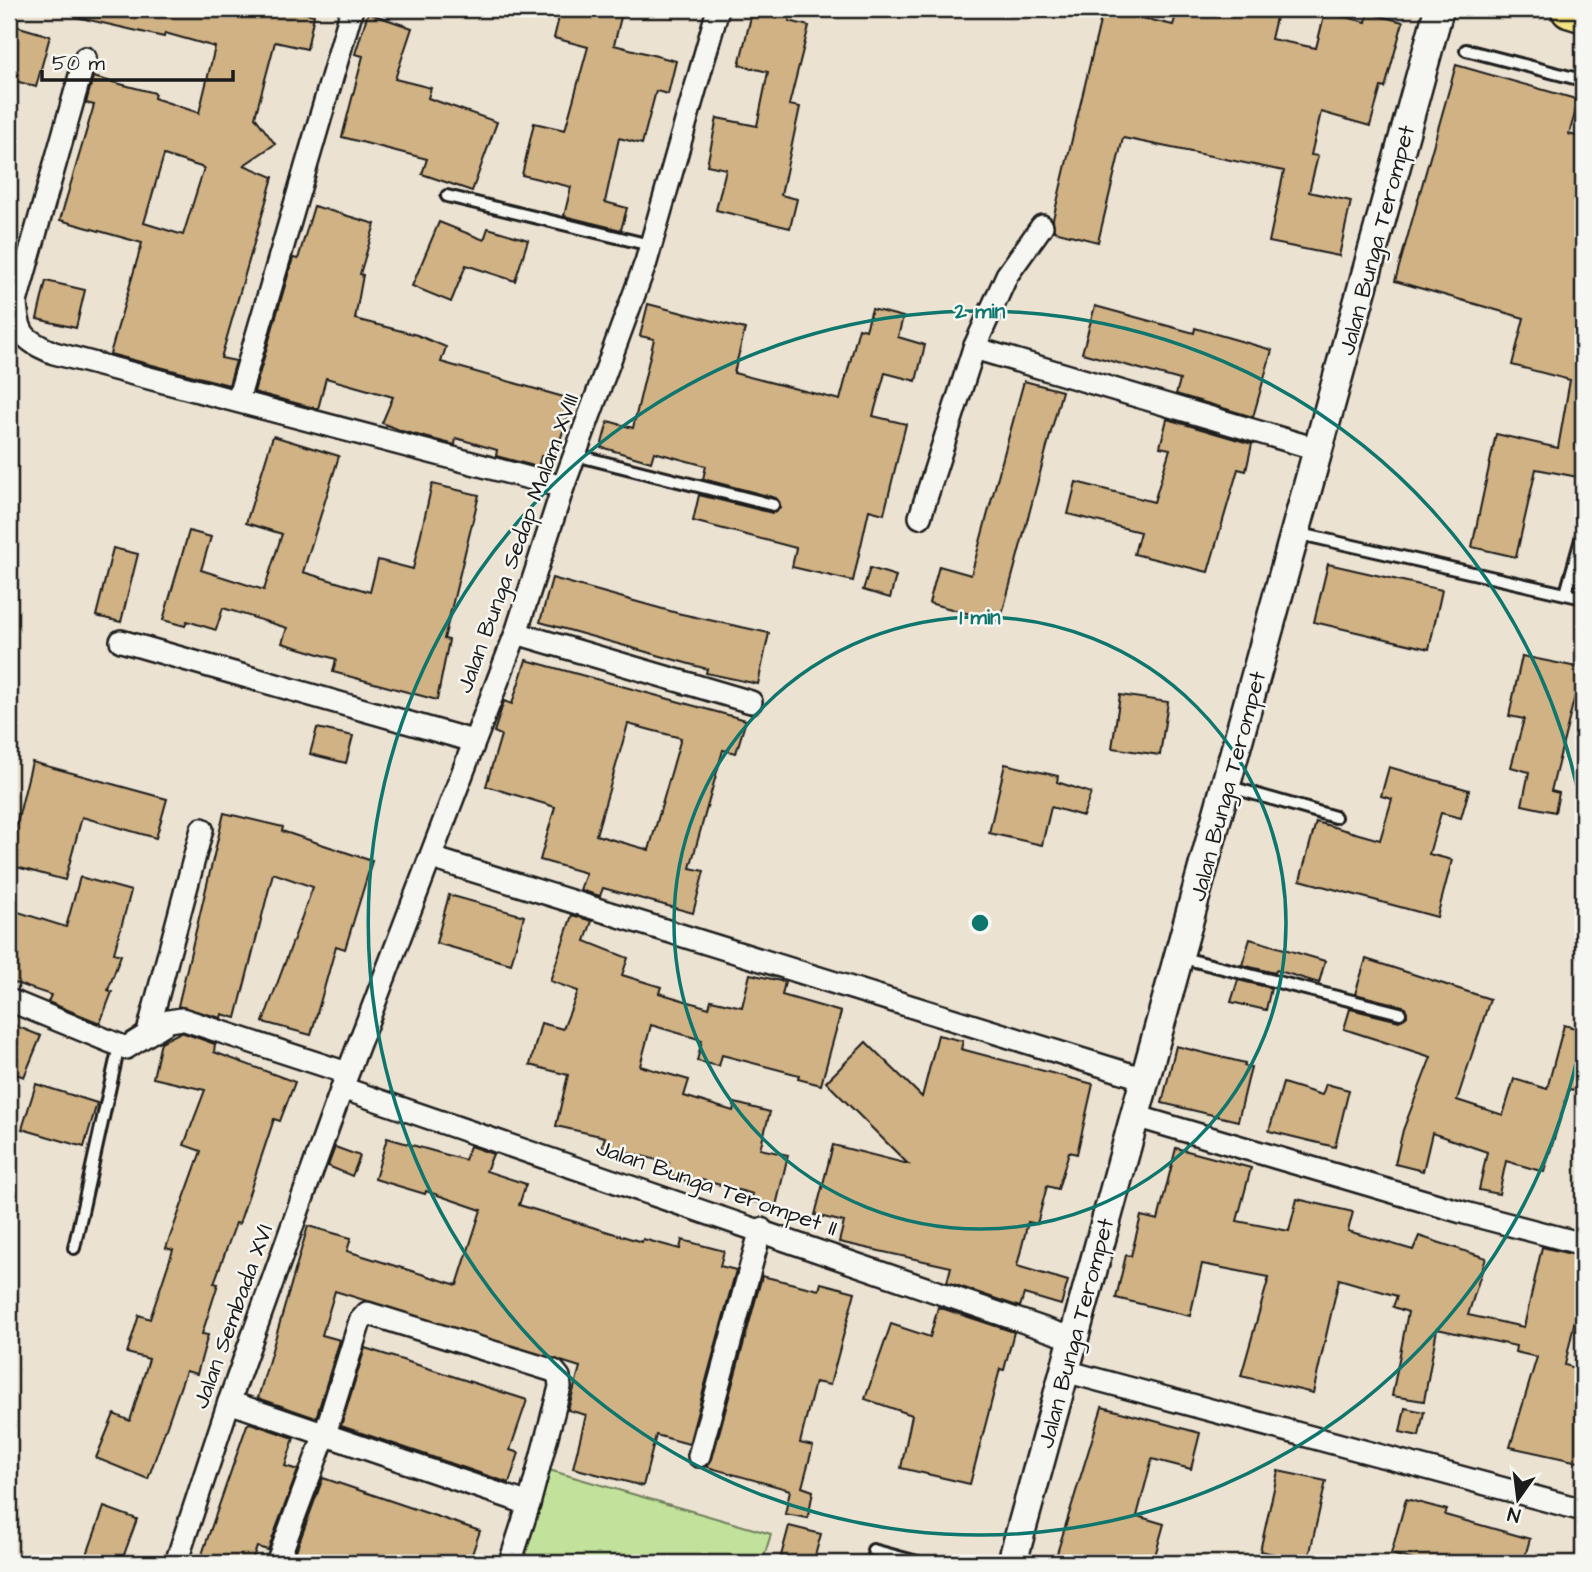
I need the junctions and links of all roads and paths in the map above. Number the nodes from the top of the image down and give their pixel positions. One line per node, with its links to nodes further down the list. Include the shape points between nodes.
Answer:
1 (352, 9): 13 (street)
2 (718, 9): 11 (street, Jalan Bunga Sedap Malam XVIII)
3 (1439, 9): 14 (street, Jalan Bunga Terompet)
4 (1570, 9): 5 (highway)
5 (1583, 13)
6 (1466, 50): 8 (lane, via 1574,78)
7 (85, 58): 13 (street, via 16,302 17,327 32,344 54,353)
8 (1583, 71)
9 (447, 196): 11 (lane)
10 (1042, 226): 12 (street, via 1007,275)
11 (650, 245): 15 (street, Jalan Bunga Sedap Malam XVIII)
12 (974, 348): 14 (street); 18 (street)
13 (238, 400): 16 (street)
14 (1320, 450): 20 (street, Jalan Bunga Terompet)
15 (575, 455): 16 (street, Jalan Bunga Sedap Malam XVIII); 17 (lane)
16 (563, 487): 23 (street, Jalan Bunga Sedap Malam XVIII)
17 (773, 505)
18 (920, 517)
19 (1583, 532): 21 (lane)
20 (1296, 533): 21 (lane); 27 (street, Jalan Bunga Terompet)
21 (1566, 593): 22 (lane)
22 (1583, 598)
23 (516, 634): 25 (street); 26 (street, Jalan Bunga Sedap Malam XVIII)
24 (121, 641): 26 (street)
25 (751, 702)
26 (473, 741): 30 (street, Jalan Bunga Sedap Malam XVIII)
27 (1227, 786): 28 (lane); 31 (street, Jalan Bunga Terompet)
28 (1335, 817)
29 (202, 829): 34 (street)
30 (432, 858): 36 (street); 37 (street, Jalan Bunga Sedap Malam XVIII)
31 (1179, 957): 33 (lane); 36 (street, Jalan Bunga Terompet)
32 (9, 1000): 35 (street)
33 (1400, 1013)
34 (148, 1032): 35 (street, Jalan Bunga Terompet II, via 132,1046); 37 (street, Jalan Bunga Terompet II, via 182,1019)
35 (119, 1046): 41 (lane)
36 (1146, 1079): 38 (street, Jalan Bunga Terompet)
37 (345, 1080): 39 (street, Jalan Bunga Terompet II); 44 (street, Jalan Sembada XVI)
38 (1135, 1116): 40 (street); 42 (street, Jalan Bunga Terompet)
39 (761, 1229): 42 (street, Jalan Bunga Terompet II); 46 (street)
40 (1583, 1244)
41 (74, 1248)
42 (1074, 1339): 43 (street, Jalan Bunga Terompet)
43 (1065, 1371): 48 (street); 54 (street, Jalan Bunga Terompet)
44 (229, 1402): 45 (street); 50 (street, Jalan Sembada XVI)
45 (325, 1434): 47 (street); 47 (street, via 360,1321 367,1313 554,1371 560,1387); 51 (street)
46 (699, 1457)
47 (529, 1504): 52 (street)
48 (1583, 1510)
49 (873, 1550): 53 (lane)
50 (176, 1563)
51 (277, 1563)
52 (510, 1563)
53 (921, 1563)
54 (1012, 1563)

